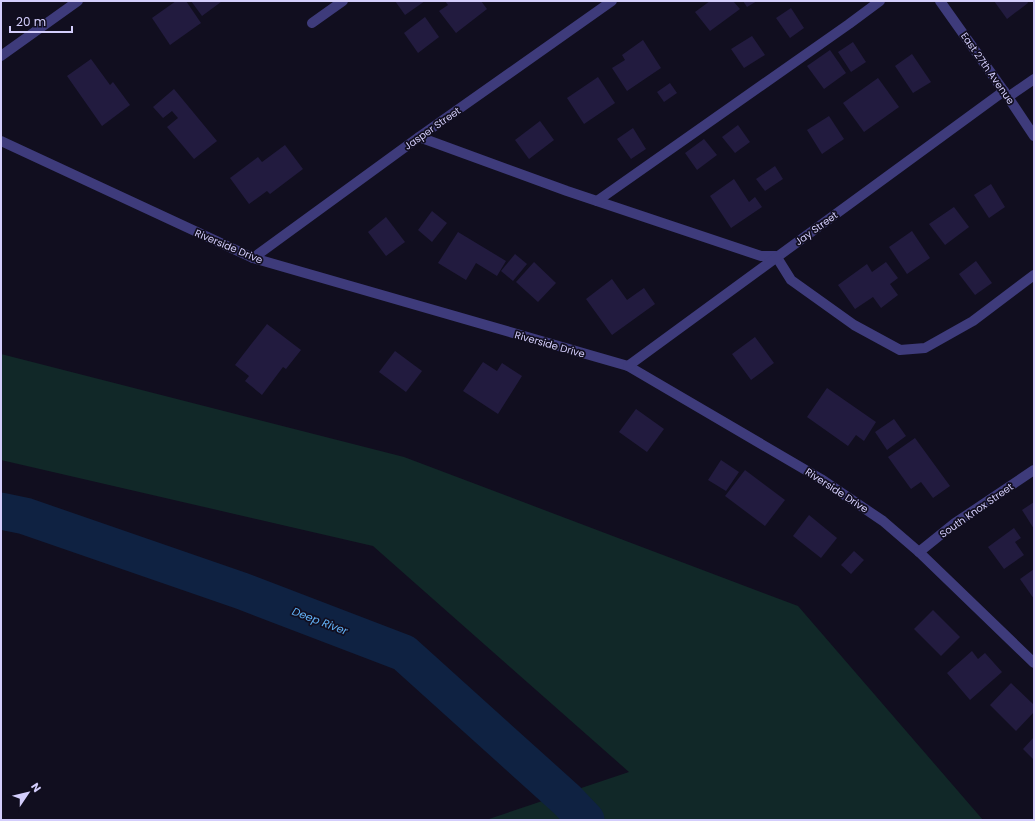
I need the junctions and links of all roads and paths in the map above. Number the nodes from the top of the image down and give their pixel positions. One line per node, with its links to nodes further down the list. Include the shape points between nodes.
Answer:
1 (78, 1): 7 (street)
2 (343, 1): 6 (street)
3 (612, 1): 11 (street, Jasper Street)
4 (880, 1): 13 (street)
5 (940, 1): 9 (street, East 27th Avenue)
6 (312, 23)
7 (1, 56)
8 (1034, 79): 9 (street, Jay Street)
9 (1006, 94): 10 (street, East 27th Avenue); 14 (street, Jay Street)
10 (1034, 136)
11 (419, 137): 13 (street); 15 (street, Jasper Street)
12 (1, 141): 15 (street, Riverside Drive)
13 (597, 201): 14 (street, via 761,256)
14 (776, 256): 16 (street, via 791,280 854,325 900,350 925,348 973,321); 17 (street, Jay Street)
15 (254, 258): 17 (street, Riverside Drive)
16 (1034, 275)
17 (628, 366): 19 (street, Riverside Drive, via 821,479 883,521)
18 (1034, 470): 19 (street, South Knox Street, via 955,523)
19 (919, 552): 20 (street, Riverside Drive)
20 (1034, 663)

